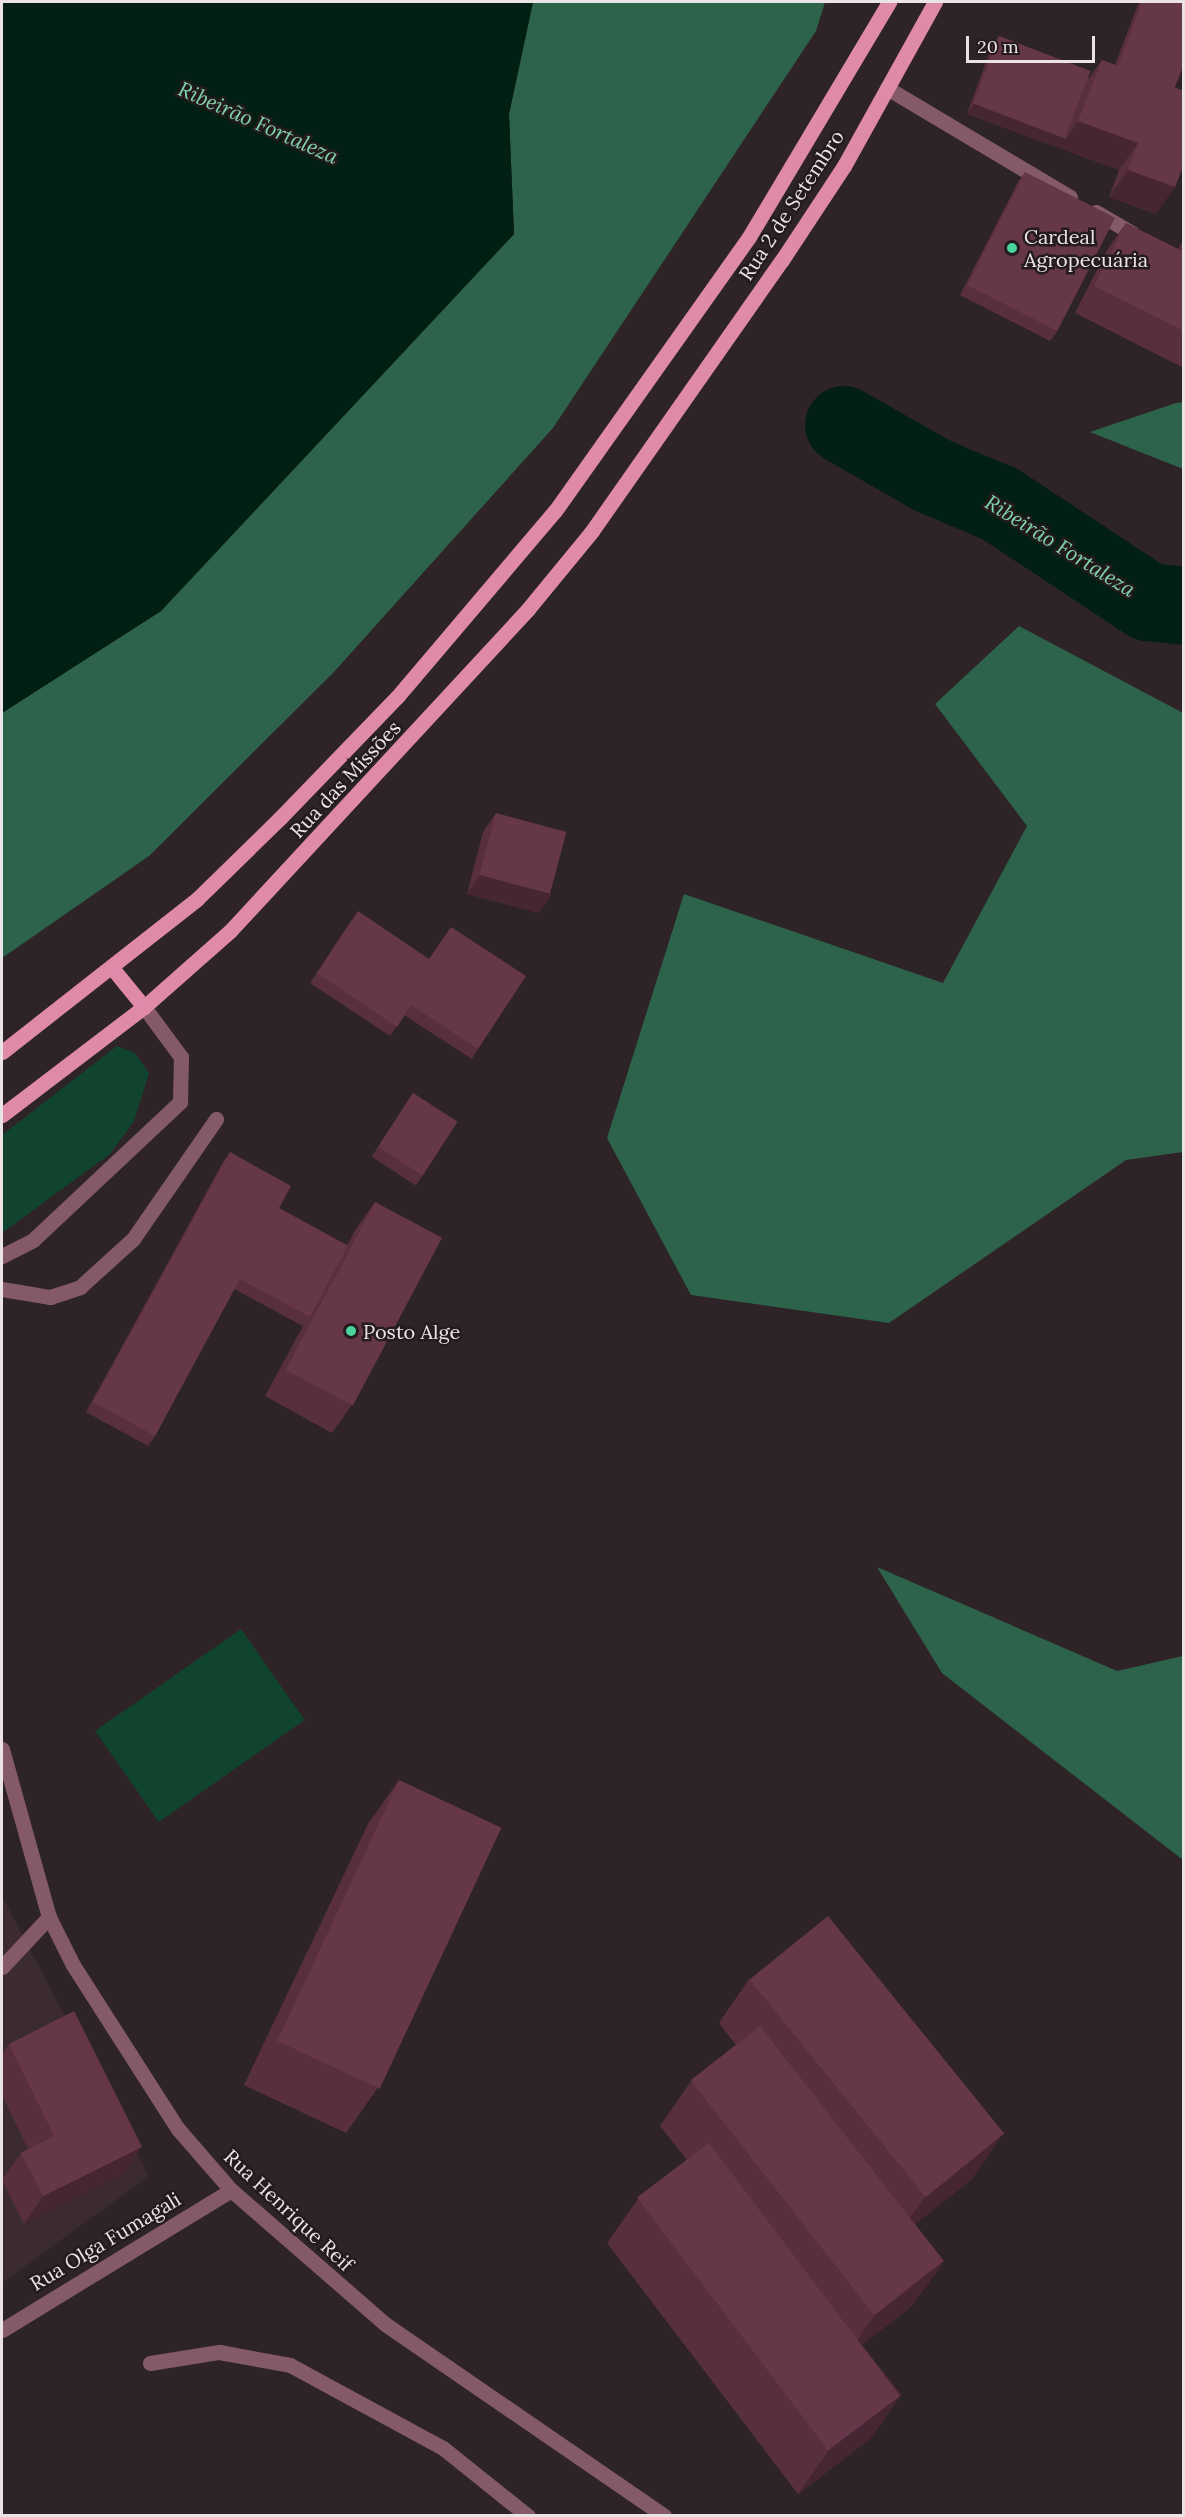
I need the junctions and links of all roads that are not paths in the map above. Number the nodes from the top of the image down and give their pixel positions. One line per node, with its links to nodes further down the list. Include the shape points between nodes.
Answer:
1 (889, 2): 5 (main road, Rua 2 de Setembro, via 807,147)
2 (935, 2): 3 (main road, Rua 2 de Setembro)
3 (887, 88): 4 (street); 6 (main road, Rua 2 de Setembro, via 844,166)
4 (1132, 233)
5 (637, 400): 7 (main road, Rua das Missões, via 555,511 397,697 197,898)
6 (669, 423): 8 (main road, Rua das Missões, via 592,531 436,713 230,931)
7 (113, 969): 8 (main road); 9 (main road, Rua das Missões)
8 (144, 1007): 10 (main road, Rua das Missões); 12 (street, via 181,1057 180,1102 33,1240)
9 (2, 1052)
10 (2, 1115)
11 (216, 1119): 13 (street, via 133,1239 80,1287 50,1297)
12 (2, 1256)
13 (2, 1289)
14 (2, 1749): 15 (street, Rua Henrique Reif)
15 (49, 1917): 16 (street); 17 (street, Rua Henrique Reif, via 73,1965 178,2129)
16 (2, 1967)
17 (231, 2190): 18 (street, Rua Olga Fumagali); 21 (street, Rua Henrique Reif, via 385,2324)
18 (2, 2330)
19 (150, 2363): 20 (street, via 219,2352 290,2366 443,2448)
20 (528, 2516)
21 (664, 2516)

